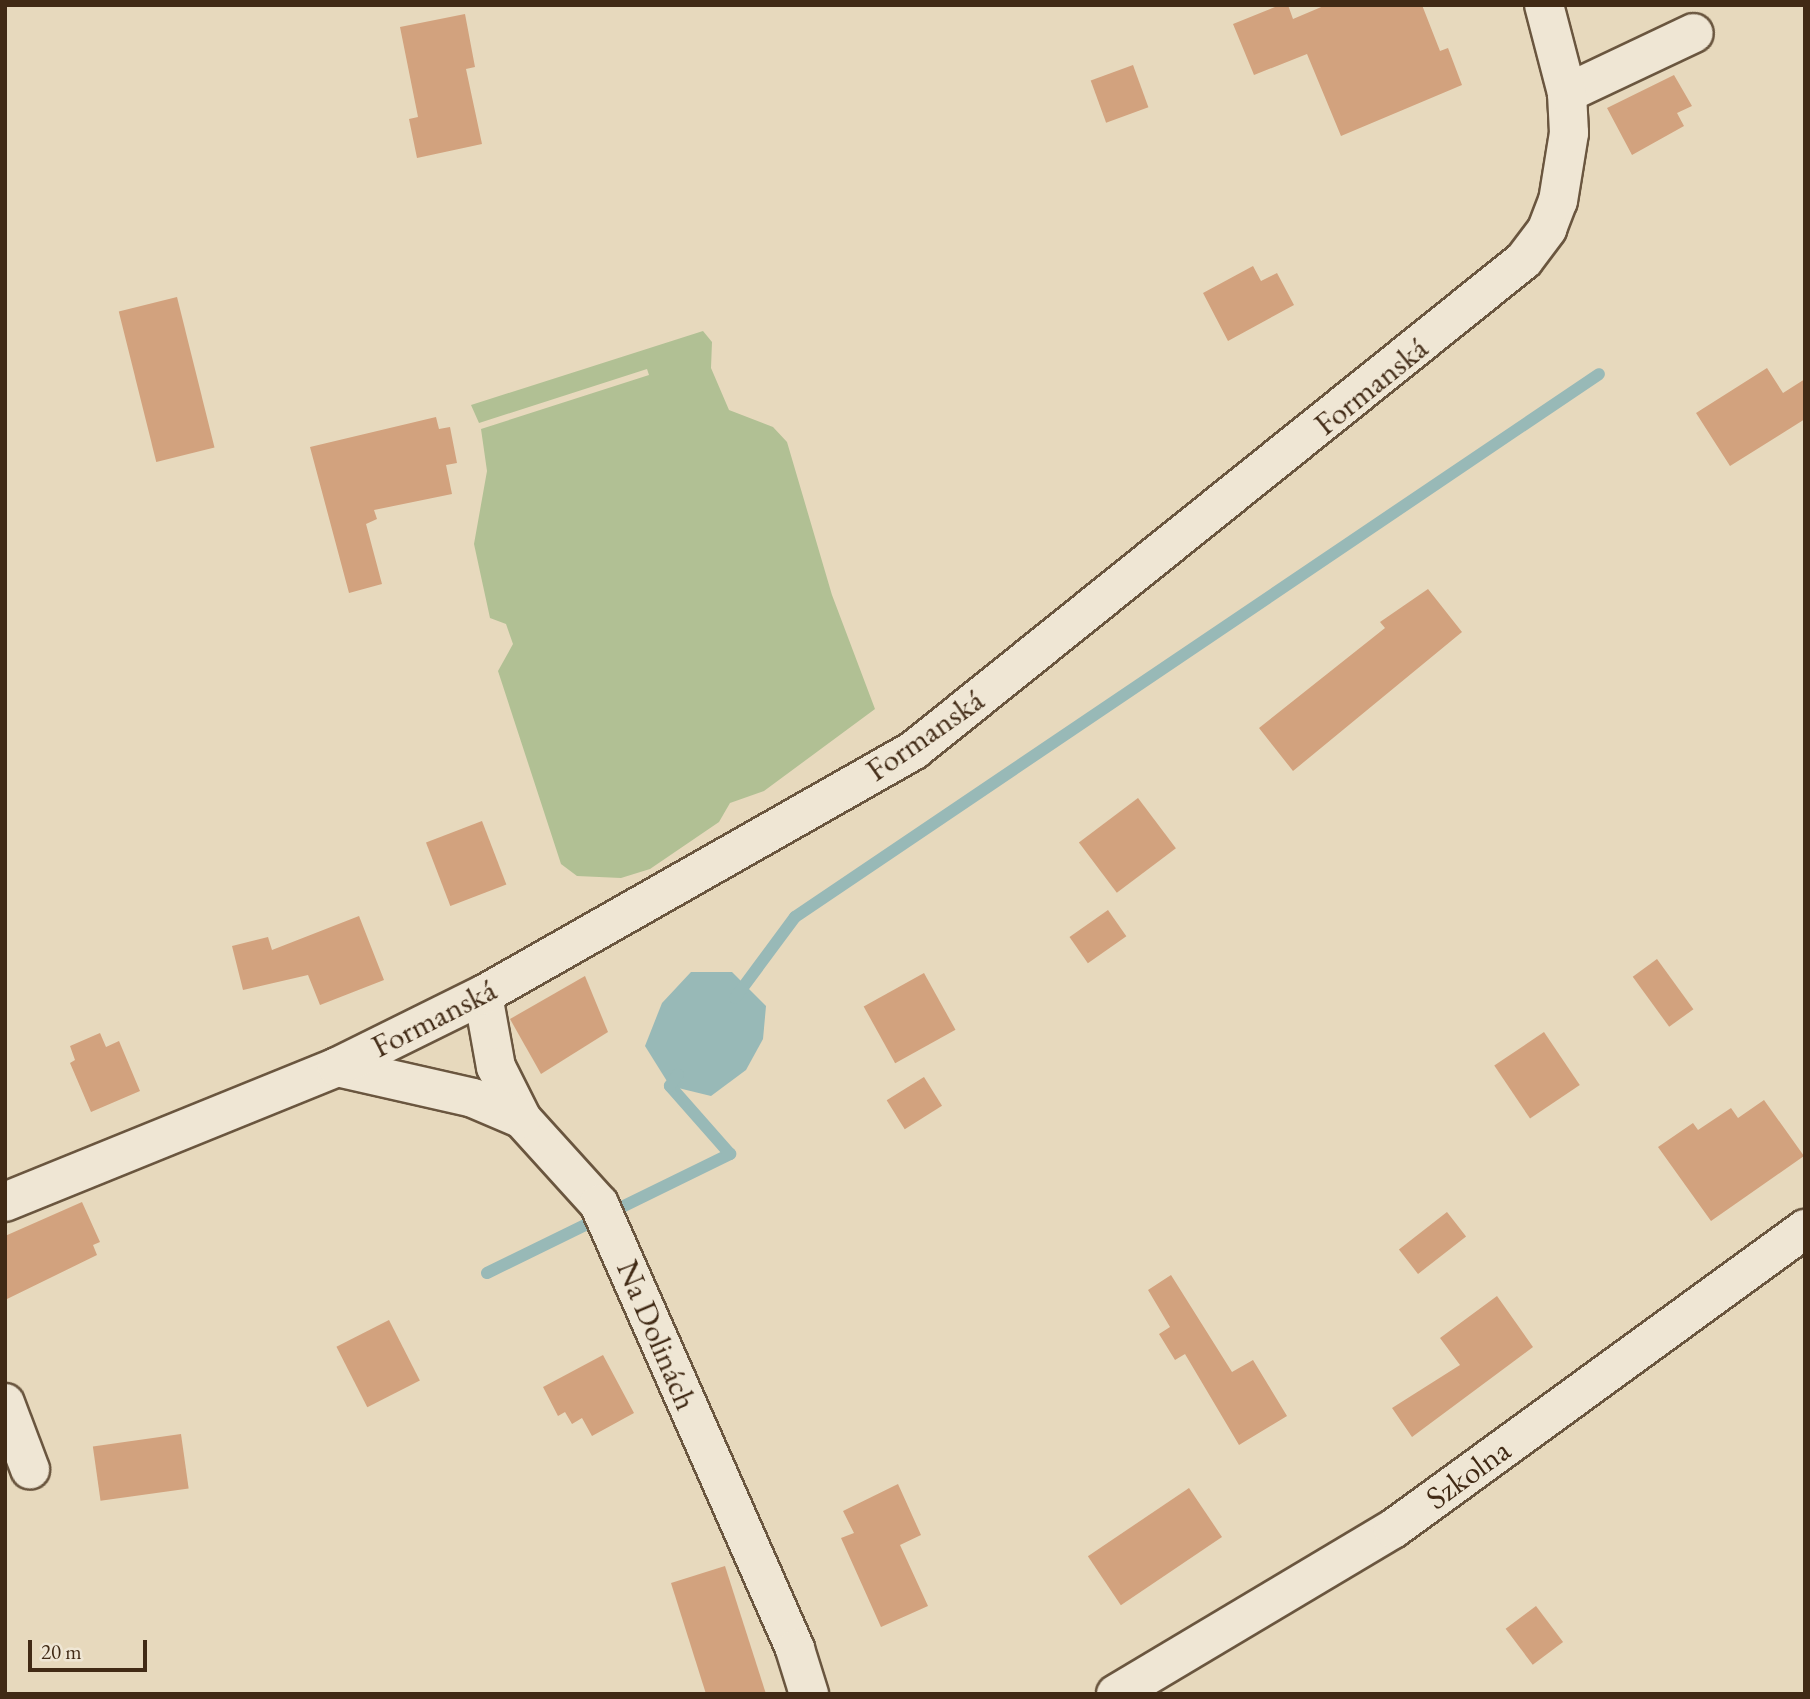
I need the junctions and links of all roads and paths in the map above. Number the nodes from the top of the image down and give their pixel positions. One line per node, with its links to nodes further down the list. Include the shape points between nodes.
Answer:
1 (1544, 5): 3 (street, Formanská)
2 (1694, 33): 3 (street)
3 (1567, 93): 4 (street, Formanská, via 1570,133 1558,201 1536,245 1497,285 914,750)
4 (484, 995): 5 (street, Formanská); 6 (street, Na Dolinách, via 496,1067)
5 (337, 1066): 6 (street, via 473,1098); 7 (street, Formanská)
6 (522, 1119): 11 (street, Na Dolinách, via 599,1204 795,1649)
7 (5, 1202)
8 (1805, 1229): 12 (street, Szkolna, via 1393,1529)
9 (5, 1403): 10 (street)
10 (30, 1469)
11 (809, 1694)
12 (1116, 1694)

